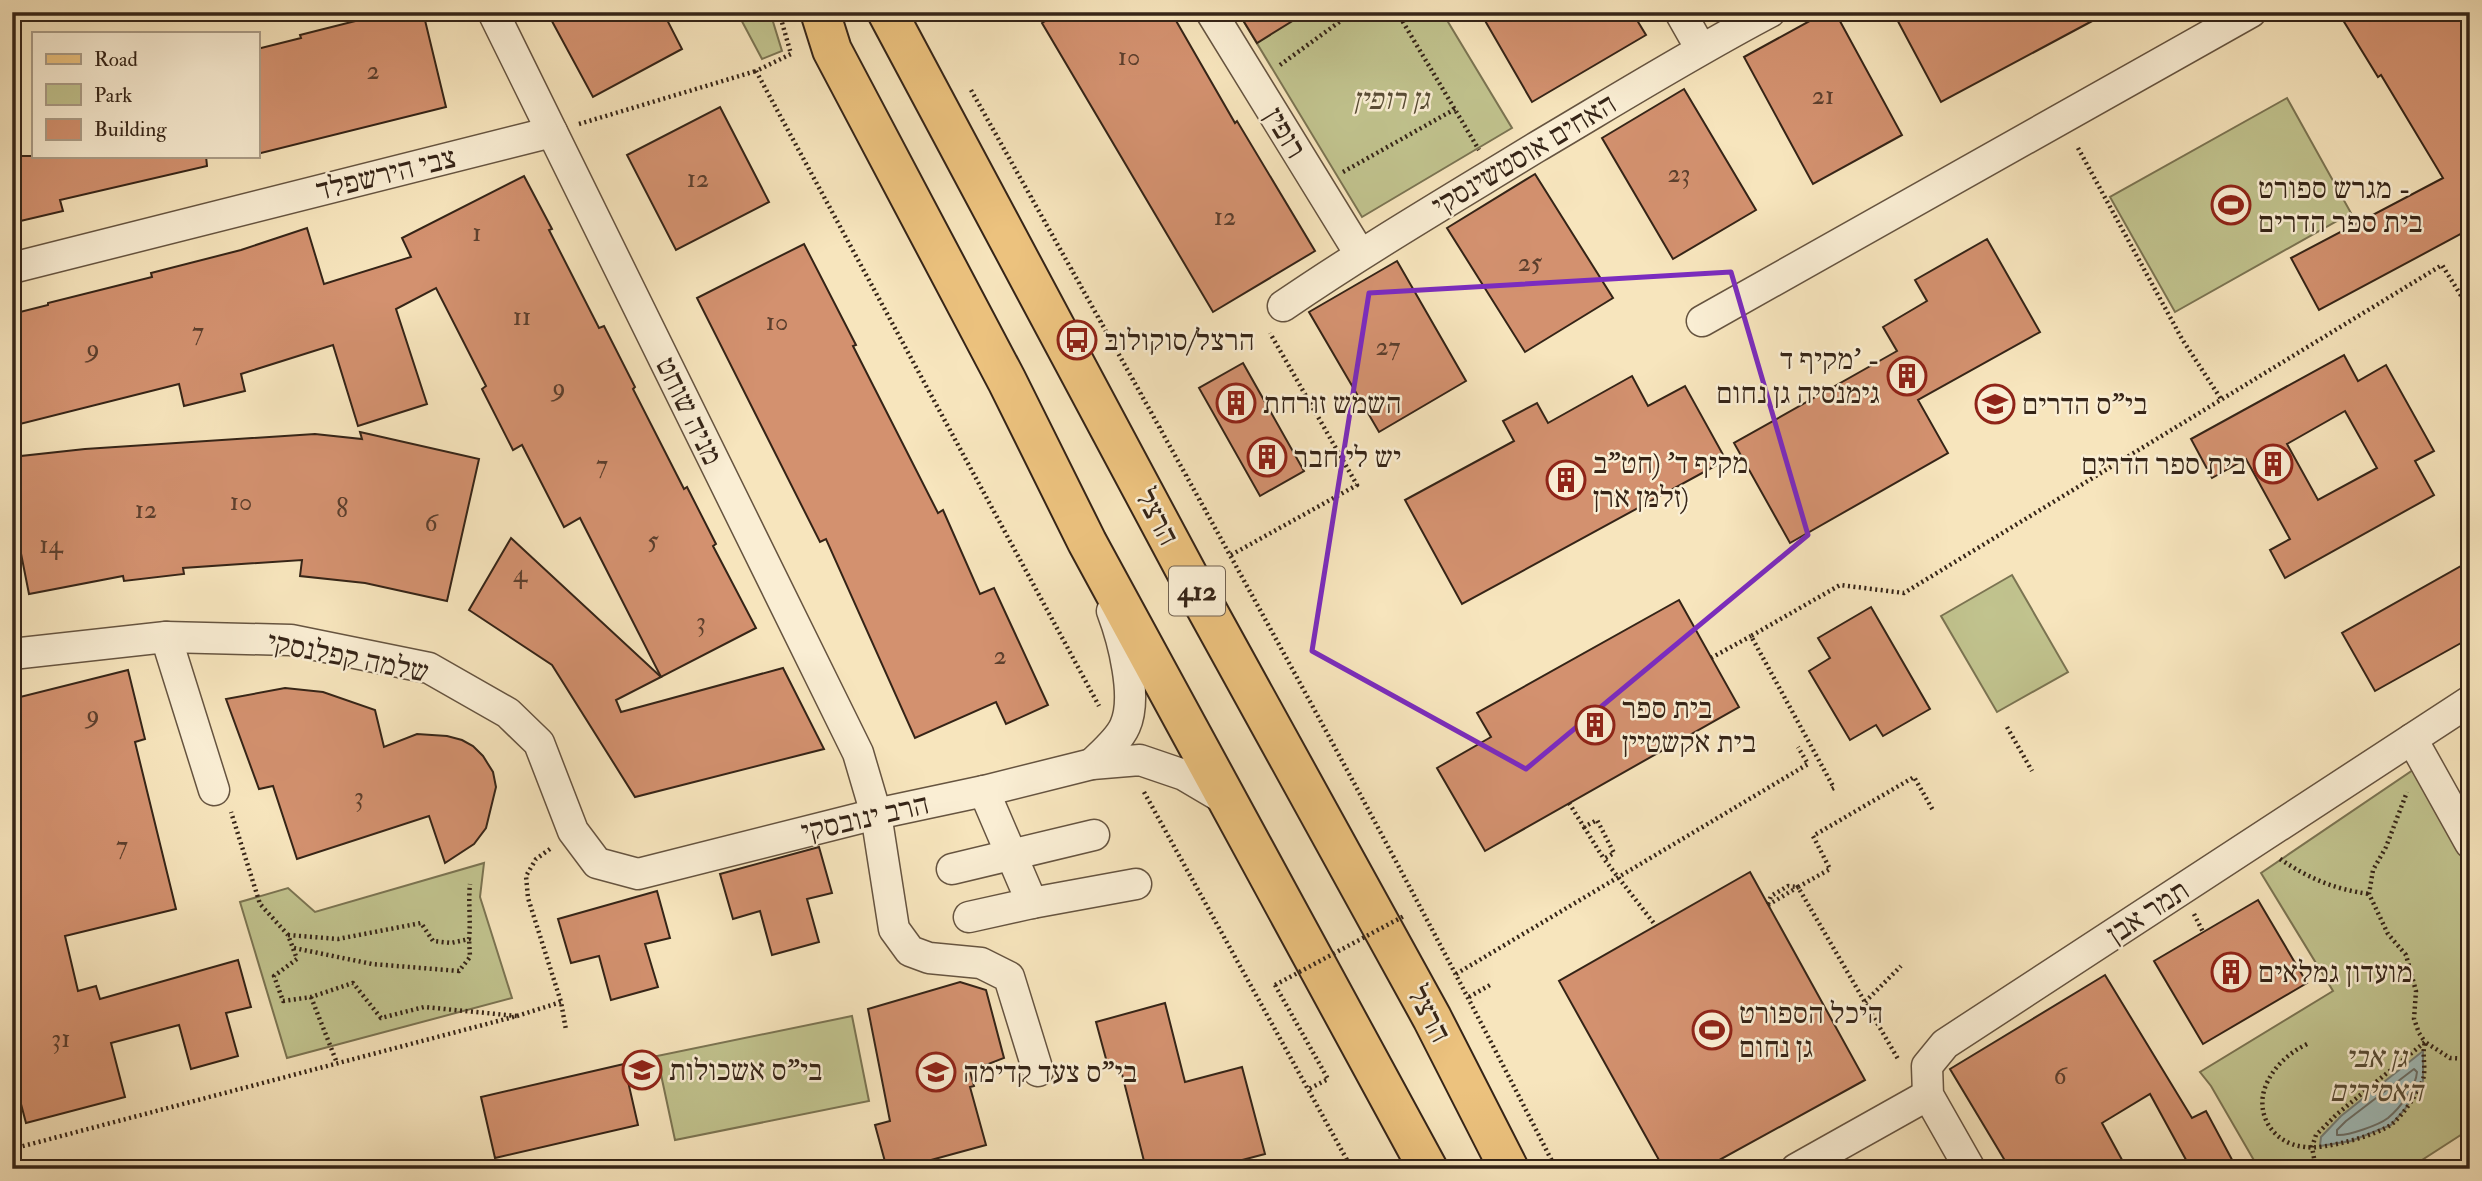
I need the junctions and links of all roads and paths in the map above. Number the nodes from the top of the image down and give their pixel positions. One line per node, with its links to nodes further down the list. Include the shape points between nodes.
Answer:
1 (493, 12): 16 (street, מניה שוחט)
2 (779, 12): 13 (path, via 792,54)
3 (820, 12): 26 (main road, 412, via 832,50)
4 (887, 12): 89 (main road, הרצל / 412, via 1190,579 1432,1018)
5 (1211, 12): 20 (street, רופין)
6 (1353, 12): 11 (path)
7 (1397, 12): 15 (path)
8 (1680, 12): 12 (street)
9 (1770, 12): 12 (street, האחים אוסטשינסקי)
10 (2251, 12): 24 (street)
11 (1306, 46)
12 (1701, 49): 19 (street, האחים אוסטשינסקי)
13 (756, 71): 16 (path); 33 (path, via 1096,704)
14 (968, 85): 27 (path)
15 (1455, 109): 18 (path); 19 (path)
16 (552, 132): 21 (street, צבי הירשפלד); 46 (street, מניה שוחט, via 858,753)
17 (2078, 148): 25 (path, via 2182,339)
18 (1355, 165)
19 (1493, 174): 20 (street, האחים אוסטשינסקי)
20 (1360, 254): 22 (street, האחים אוסטשינסקי)
21 (12, 268)
22 (1283, 306): 27 (path, via 1263,320 1357,485)
23 (2470, 310): 25 (path, via 2442,265)
24 (1702, 321)
25 (2221, 399): 28 (path, via 1904,593 1840,584)
26 (1087, 542): 33 (street, via 1120,633 1129,677); 43 (main road, 412)
27 (1231, 555): 69 (path)
28 (1751, 636): 31 (path); 40 (path)
29 (166, 637): 30 (street, שלמה קפלנסקי); 41 (street); 48 (street, שלמה קפלנסקי, via 291,640 429,668 508,713 539,743)
30 (12, 654)
31 (1711, 659)
32 (2470, 701): 35 (street, תמר אבן)
33 (1125, 726): 38 (street)
34 (2007, 727): 39 (path)
35 (2412, 739): 50 (street, תמר אבן); 51 (street); 60 (path, via 2413,770 2405,802 2373,870)
36 (1798, 747): 56 (path, via 1808,764)
37 (1140, 760): 38 (street, הרב ינובסקי); 43 (street, הרב ינובסקי, via 1184,775); 82 (path, via 1141,786)
38 (1092, 764): 42 (street, הרב ינובסקי)
39 (2032, 771)
40 (1832, 789)
41 (214, 790): 65 (path, via 225,794 260,904)
42 (984, 791): 46 (street, הרב ינובסקי); 52 (street)
43 (1228, 801): 88 (main road, 412)
44 (1569, 803): 47 (path)
45 (1934, 812): 59 (path, via 1914,777 1813,836 1830,869)
46 (876, 814): 55 (street, הרב ינובסקי); 81 (street, מניה שוחט, via 894,929 910,951 929,958 981,963 1009,977)
47 (1584, 827): 53 (path); 53 (path, via 1597,820 1614,853)
48 (573, 831): 55 (street, שלמה קפלנסקי, via 597,863); 73 (path, via 536,859 526,876 528,898)
49 (1094, 835): 52 (street)
50 (2258, 840): 60 (path, via 2303,873 2338,890); 83 (street, תמר אבן, via 1945,1044 1927,1066)
51 (2470, 843)
52 (1013, 855): 54 (street); 61 (street)
53 (1604, 859): 56 (path)
54 (952, 869)
55 (638, 874)
56 (1618, 877): 64 (path); 69 (path)
57 (471, 884): 66 (path)
58 (1136, 884): 61 (street)
59 (1798, 887): 59 (path, via 1788,886 1771,896 1768,905); 74 (path)
60 (2369, 894): 77 (path, via 2388,934 2406,956 2416,991 2414,1018)
61 (1032, 903): 63 (street)
62 (1404, 916): 82 (path, bridge, via 1275,985 1328,1079)
63 (969, 917)
64 (1656, 926)
65 (288, 935): 66 (path, via 338,939 421,923 433,941); 67 (path)
66 (469, 939): 67 (path, via 470,957 459,971 372,964)
67 (293, 948): 71 (path, via 297,959 274,976 283,1001)
68 (1901, 966): 74 (path)
69 (1456, 974): 72 (path)
70 (1490, 985): 72 (path)
71 (311, 997): 75 (path, via 353,984 381,1018 425,1007); 80 (path)
72 (1469, 997): 90 (path)
73 (561, 1002): 75 (path); 76 (path)
74 (1864, 1002): 83 (path, via 1895,1055)
75 (517, 1016): 80 (path)
76 (566, 1030)
77 (2425, 1042): 79 (path, via 2450,1058); 84 (path, via 2337,1114 2316,1135); 84 (path, via 2423,1081 2392,1125 2351,1141)
78 (2307, 1044): 84 (path, via 2275,1069 2263,1092 2263,1106 2264,1120 2272,1131)
79 (2470, 1059)
80 (337, 1063): 85 (path)
81 (1038, 1071)
82 (1306, 1090): 87 (path)
83 (1928, 1095): 86 (street); 91 (street)
84 (2312, 1147): 92 (path)
85 (12, 1149)
86 (1810, 1164)
87 (1352, 1169)
88 (1428, 1169)
89 (1509, 1169)
90 (1556, 1169)
91 (1970, 1169)
92 (2316, 1169)

